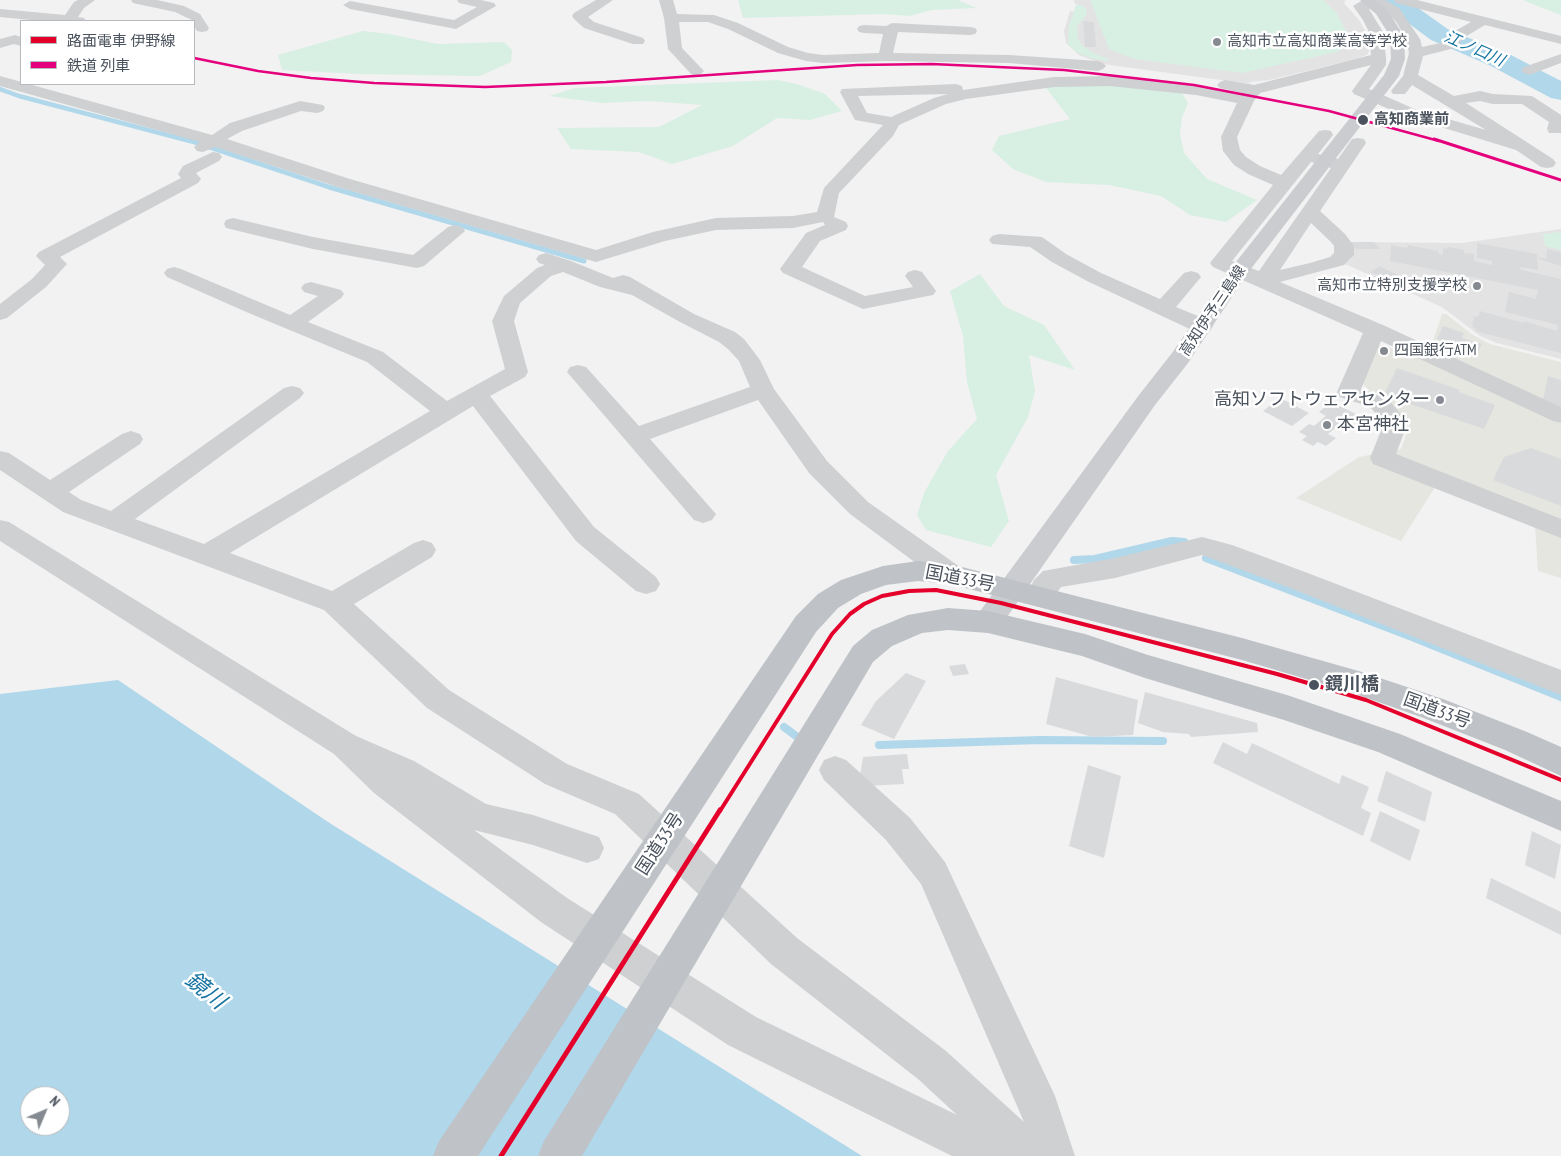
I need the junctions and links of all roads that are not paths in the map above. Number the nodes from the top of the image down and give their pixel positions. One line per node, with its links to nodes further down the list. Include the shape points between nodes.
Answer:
1 (88, 0): 11 (street, via 79,5)
2 (138, 0): 13 (street, via 179,9 196,17)
3 (360, 0): 4 (street, via 350,5 456,25 489,6)
4 (464, 0)
5 (606, 0): 18 (street, via 578,16 589,25)
6 (666, 0): 10 (street)
7 (1401, 0): 12 (street)
8 (1372, 2): 21 (street, via 1394,11 1413,40); 23 (street, via 1360,6 1376,32); 41 (main road, 高知伊予三島線, via 1387,18 1397,36 1398,59 1391,76)
9 (0, 13): 11 (street)
10 (671, 18): 22 (street, via 709,18 806,57); 25 (street, via 675,49)
11 (74, 20)
12 (1484, 20): 17 (street); 21 (street, via 1460,34 1455,41)
13 (202, 28)
14 (864, 29): 15 (street)
15 (891, 30): 16 (street, via 892,26 955,25); 22 (street)
16 (970, 31)
17 (1561, 40)
18 (638, 41)
19 (20, 42): 20 (street, via 15,39)
20 (0, 44)
21 (1416, 54): 27 (street)
22 (886, 57): 30 (street, via 1083,64 1175,76)
23 (1379, 58): 30 (street); 32 (street, via 1378,65 1360,91)
24 (1561, 58): 26 (street)
25 (696, 70)
26 (1529, 70)
27 (1410, 77): 31 (street); 32 (street)
28 (0, 81): 39 (street)
29 (985, 91): 30 (street, via 1054,82 1110,81); 35 (street, via 940,101); 35 (street, via 951,88 848,92 861,117)
30 (1250, 95): 44 (street, via 1229,137 1232,151 1240,162)
31 (1452, 101): 36 (street, via 1480,96 1526,99 1558,120); 40 (street)
32 (1389, 103): 40 (street, via 1411,113)
33 (317, 108): 39 (street, via 300,106 236,127)
34 (80, 120): 39 (street)
35 (893, 122): 46 (street, via 830,192 826,216 793,222)
36 (1554, 129)
37 (1325, 135): 41 (street)
38 (1358, 143): 43 (street)
39 (208, 147): 48 (street, via 240,165); 50 (street); 59 (street, via 189,170 187,174 192,179 46,256 57,264)
40 (1523, 147): 42 (street)
41 (1313, 163): 43 (street); 44 (street); 53 (main road, 高知伊予三島線)
42 (1547, 163)
43 (1342, 165): 45 (street)
44 (1284, 183): 53 (street, via 1220,263)
45 (1309, 211): 53 (street); 53 (street, via 1338,238 1344,246 1344,255 1337,261 1315,268 1274,277)
46 (739, 223): 50 (street, via 716,224 660,236); 54 (street, via 753,228 834,222 839,226 813,237 790,270 863,304 926,291)
47 (233, 224): 48 (street, via 417,262)
48 (455, 231): 51 (street)
49 (999, 240): 58 (street, via 1035,242 1094,277)
50 (596, 256): 57 (street, via 598,267)
51 (564, 264): 57 (street, via 607,284); 66 (street, via 544,272 511,300 503,321 517,372)
52 (174, 273): 60 (street)
53 (1252, 275): 61 (main road, 高知伊予三島線); 62 (street)
54 (915, 276)
55 (1191, 277): 58 (street)
56 (311, 288): 60 (street, via 334,294)
57 (638, 290): 64 (street, via 727,336 749,360)
58 (1163, 309): 61 (street)
59 (0, 314)
60 (292, 324): 67 (street, via 375,358)
61 (1202, 326): 81 (main road, 高知伊予三島線)
62 (1375, 330): 68 (street); 75 (street, via 1348,392 1378,402 1396,422 1382,458)
63 (578, 372): 69 (street)
64 (763, 390): 69 (street); 79 (street, via 818,467 859,508)
65 (292, 394): 74 (street)
66 (476, 394): 67 (street); 80 (street, via 585,534)
67 (446, 412): 78 (street)
68 (1561, 416)
69 (635, 436): 73 (street)
70 (131, 439): 72 (street)
71 (0, 459): 72 (street)
72 (50, 492): 74 (street, via 72,506)
73 (703, 514)
74 (115, 521): 78 (street)
75 (1561, 529)
76 (0, 530): 86 (street)
77 (423, 550): 83 (street)
78 (206, 554): 83 (street)
79 (950, 574): 81 (highway, 国道33号); 91 (highway, 国道33号, via 918,571 883,576 851,587 828,601 806,624)
80 (646, 584)
81 (1011, 590): 82 (highway, 国道33号); 84 (main road, 高知伊予三島線)
82 (1040, 596): 85 (street, via 1053,578 1115,568 1202,546); 87 (highway, 国道33号, via 1351,680 1432,708)
83 (334, 603): 94 (street, via 438,699 556,774 627,804 784,951 932,1065)
84 (988, 622): 89 (highway, via 1085,645 1389,743); 92 (highway, via 948,619 918,623 882,638 863,654)
85 (1561, 683)
86 (345, 745): 90 (street, via 403,770 479,817); 93 (street, via 385,783 554,910 742,1031)
87 (1561, 762)
88 (835, 770): 95 (street, via 898,829 933,873 1041,1110)
89 (1561, 816)
90 (587, 848)
91 (454, 1156)
92 (559, 1156)
93 (996, 1156)
94 (1031, 1156)
95 (1054, 1156)

